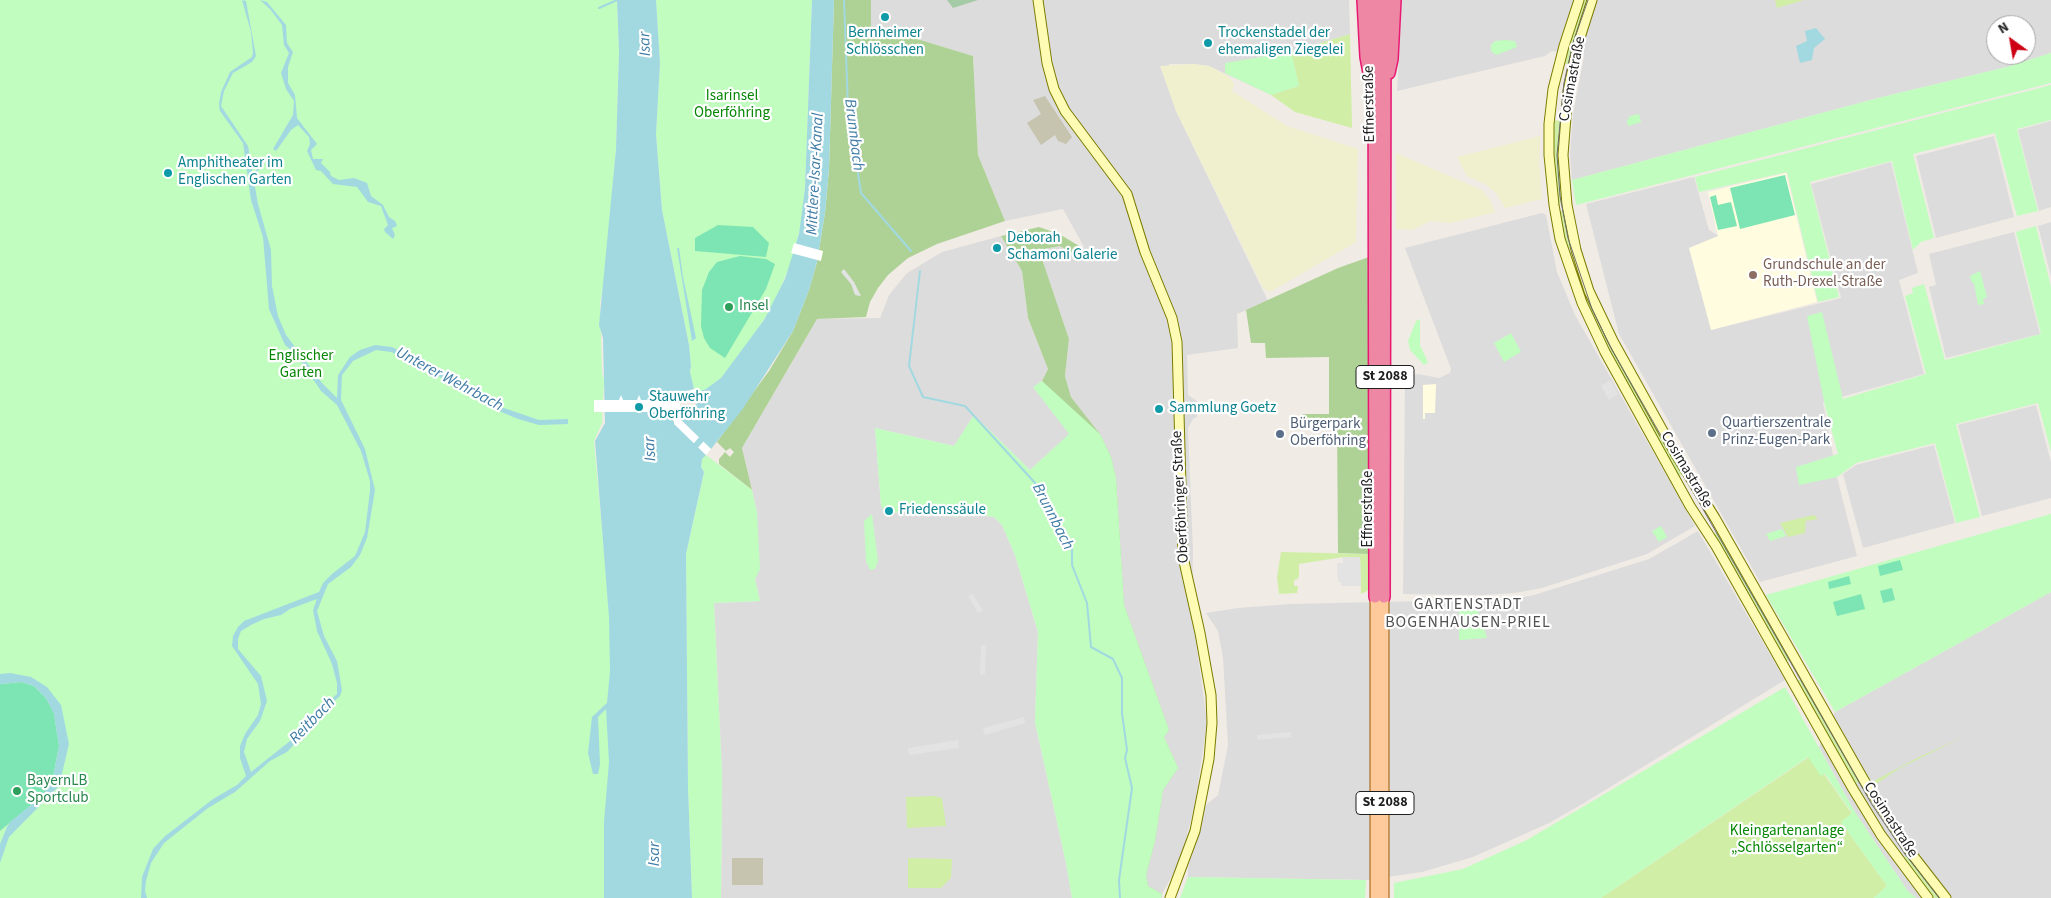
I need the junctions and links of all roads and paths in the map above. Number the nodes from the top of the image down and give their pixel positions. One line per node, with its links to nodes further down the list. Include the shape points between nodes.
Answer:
1 (1038, 0): 12 (main road, Oberföhringer Straße, via 1054,89 1065,111 1127,194 1175,330 1183,557 1200,633 1212,723 1209,759 1194,831)
2 (1364, 0): 8 (highway, via 1366,57)
3 (1374, 0): 8 (highway, Effnerstraße / St 2088)
4 (1385, 0): 8 (highway, Effnerstraße / St 2088)
5 (1395, 0): 8 (highway, via 1392,59)
6 (1579, 0): 11 (main road, Cosimastraße, via 1558,68 1549,124 1554,205 1567,264 1605,352)
7 (1592, 0): 10 (main road, Cosimastraße, via 1577,49 1564,126 1563,155 1567,205 1584,276 1613,341)
8 (1379, 95): 9 (highway, Effnerstraße / St 2088)
9 (1379, 597): 13 (main road, Effnerstraße / St 2088, via 1374,730); 14 (main road, Effnerstraße / St 2088)
10 (1870, 790): 11 (main road); 16 (main road, Cosimastraße, via 1911,853)
11 (1858, 798): 15 (main road, Cosimastraße)
12 (1170, 898)
13 (1375, 898)
14 (1384, 898)
15 (1928, 898)
16 (1946, 898)

